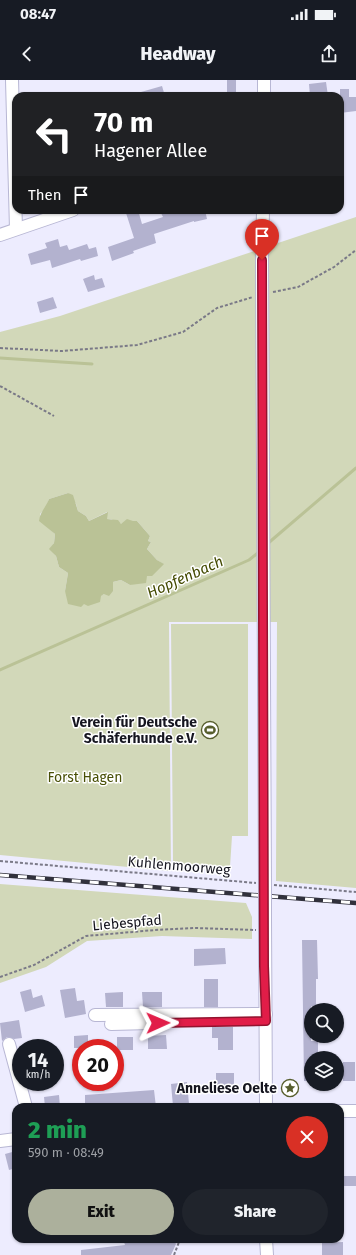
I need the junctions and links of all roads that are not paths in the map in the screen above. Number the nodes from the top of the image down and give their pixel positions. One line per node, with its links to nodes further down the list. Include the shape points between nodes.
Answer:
1 (12, 80): 3 (street)
2 (264, 80): 4 (street)
3 (12, 92)
4 (264, 92)
5 (16, 214): 8 (street)
6 (61, 214): 8 (street)
7 (263, 214): 11 (street, bridge)
8 (16, 229): 9 (street)
9 (0, 235)
10 (95, 1015): 11 (street)
11 (266, 1017): 12 (street); 15 (street)
12 (111, 1024)
13 (9, 1044): 14 (street)
14 (25, 1103)
15 (266, 1103)
16 (344, 1111): 17 (street)
17 (356, 1111)
18 (12, 1140): 19 (street)
19 (0, 1141)
20 (266, 1243): 21 (street)
21 (266, 1255)

